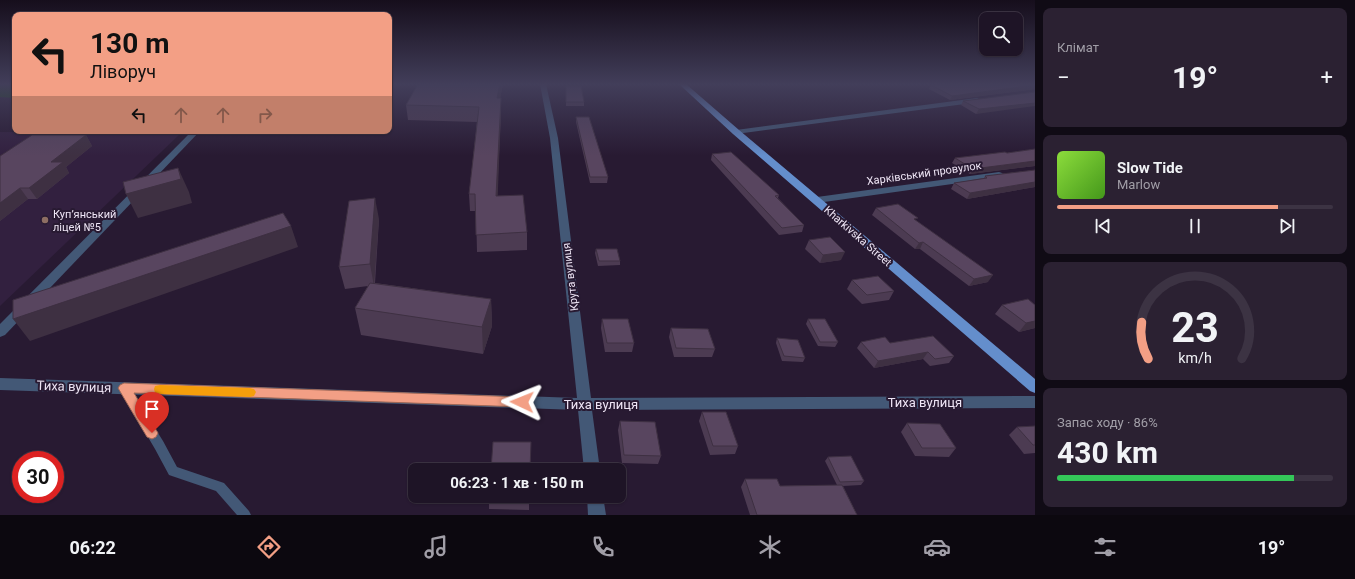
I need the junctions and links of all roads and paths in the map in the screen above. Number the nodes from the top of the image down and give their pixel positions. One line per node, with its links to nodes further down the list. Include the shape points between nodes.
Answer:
1 (548, 108): 13 (street, Крута вулиця, via 554,138)
2 (709, 108): 4 (main road, Kharkivska Street)
3 (914, 108): 4 (street)
4 (736, 132): 7 (main road, Kharkivska Street)
5 (193, 134): 8 (street)
6 (1012, 174): 7 (street, Харківський провулок)
7 (817, 200): 10 (main road, Kharkivska Street)
8 (0, 332)
9 (0, 384): 11 (street, Тиха вулиця)
10 (1035, 387)
11 (124, 388): 13 (street, Тиха вулиця); 16 (lane, via 173,471 220,487)
12 (1035, 402): 13 (street, Тиха вулиця)
13 (585, 404): 14 (street, Крута вулиця)
14 (591, 463)
15 (596, 503): 17 (street)
16 (245, 515)
17 (597, 515)

